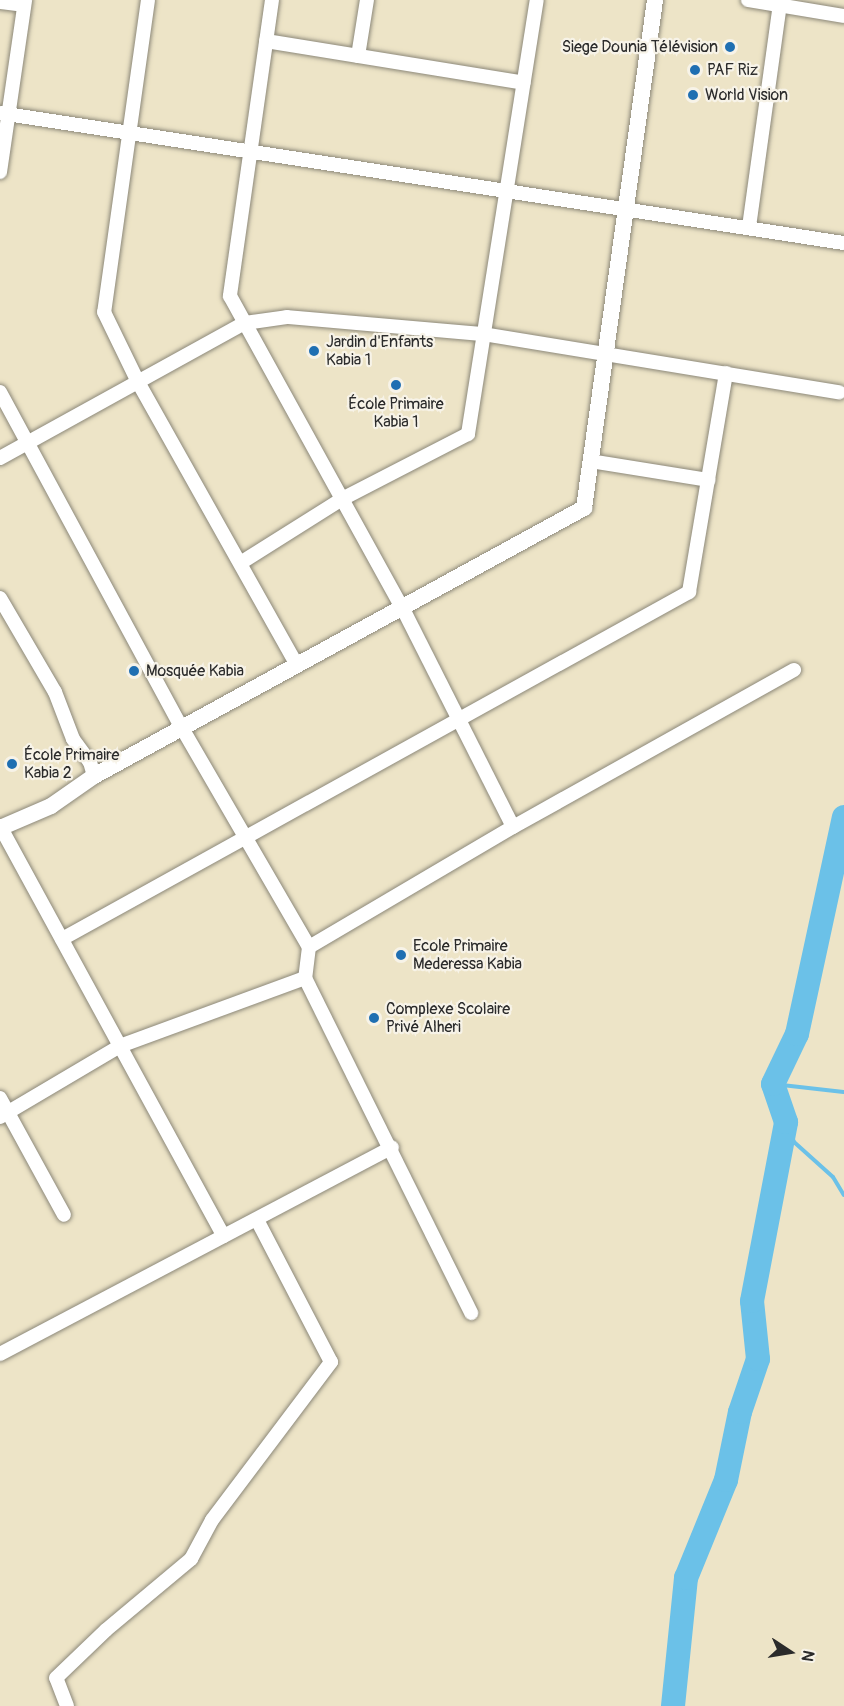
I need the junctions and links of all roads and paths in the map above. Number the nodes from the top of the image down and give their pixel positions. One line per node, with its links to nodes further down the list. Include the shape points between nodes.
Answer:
1 (148, 0): 15 (street)
2 (272, 0): 11 (street)
3 (367, 0): 12 (street)
4 (537, 0): 13 (street)
5 (655, 0): 19 (street)
6 (748, 0): 9 (street)
7 (0, 2): 8 (street)
8 (24, 3): 14 (street)
9 (780, 5): 10 (street); 20 (street)
10 (844, 16)
11 (266, 41): 12 (street); 16 (street)
12 (358, 56): 13 (street)
13 (524, 83): 18 (street)
14 (4, 114): 15 (street); 17 (street)
15 (130, 135): 16 (street); 26 (street, via 104,312)
16 (248, 153): 18 (street); 22 (street, via 230,296)
17 (0, 172)
18 (506, 191): 19 (street); 23 (street)
19 (626, 208): 20 (street); 24 (street)
20 (749, 227): 21 (street)
21 (844, 243)
22 (245, 323): 23 (street, via 287,317); 26 (street); 33 (street)
23 (483, 334): 24 (street); 33 (street, via 468,434)
24 (605, 353): 25 (street); 31 (street)
25 (726, 373): 28 (street); 32 (street)
26 (138, 382): 29 (street); 34 (street)
27 (0, 392): 29 (street)
28 (839, 392)
29 (28, 443): 30 (street); 40 (street)
30 (0, 458)
31 (590, 461): 32 (street); 36 (street, via 584,508)
32 (708, 480): 39 (street, via 689,592)
33 (342, 499): 34 (street); 36 (street)
34 (242, 562): 37 (street)
35 (1, 603): 41 (street, via 54,692)
36 (402, 607): 37 (street); 39 (street)
37 (297, 665): 40 (street)
38 (794, 670): 43 (street)
39 (458, 718): 43 (street); 44 (street)
40 (182, 728): 41 (street); 44 (street)
41 (94, 776): 42 (street, via 51,806)
42 (0, 827): 45 (street)
43 (513, 827): 46 (street)
44 (244, 837): 45 (street); 46 (street)
45 (62, 939): 48 (street)
46 (309, 947): 47 (street)
47 (305, 978): 48 (street); 51 (street)
48 (120, 1046): 50 (street); 54 (street)
49 (0, 1098): 50 (street)
50 (4, 1115): 52 (street)
51 (392, 1147): 53 (street); 55 (street, via 402,1179)
52 (64, 1215)
53 (257, 1220): 54 (street); 57 (street, via 331,1362 212,1520 191,1559 56,1678)
54 (224, 1236): 56 (street)
55 (471, 1313)
56 (0, 1354)
57 (67, 1706)

